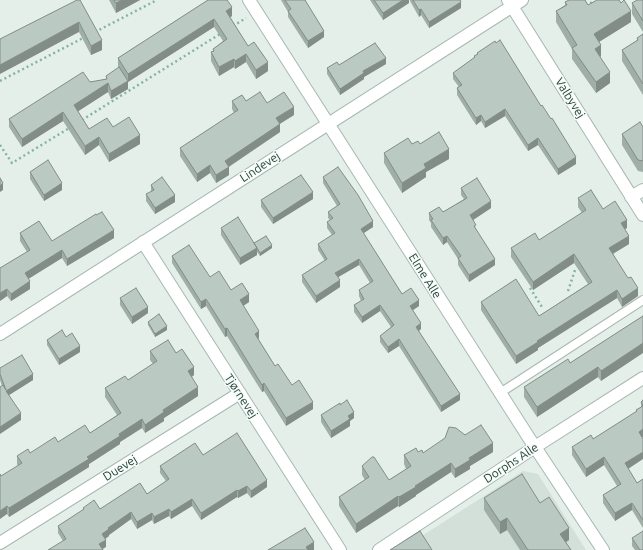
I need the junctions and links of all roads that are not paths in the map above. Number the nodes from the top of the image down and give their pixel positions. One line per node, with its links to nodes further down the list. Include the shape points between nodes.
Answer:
1 (248, 0): 3 (street, Elme Alle)
2 (514, 2): 3 (street, Lindevej); 5 (street, Valbyvej)
3 (328, 123): 7 (street, Lindevej); 12 (street, Elme Alle)
4 (643, 190): 5 (street)
5 (631, 197): 6 (street, Valbyvej)
6 (643, 215)
7 (143, 242): 9 (street, Lindevej); 11 (street, Tjørnevej)
8 (643, 300): 12 (lane)
9 (0, 334)
10 (643, 378): 13 (street, Dorphs Alle)
11 (240, 393): 14 (street, Duevej); 15 (street, Tjørnevej)
12 (500, 393): 13 (street, Elme Alle)
13 (535, 448): 16 (street, Dorphs Alle); 17 (street, Elme Alle)
14 (0, 543)
15 (340, 550)
16 (379, 550)
17 (603, 550)

